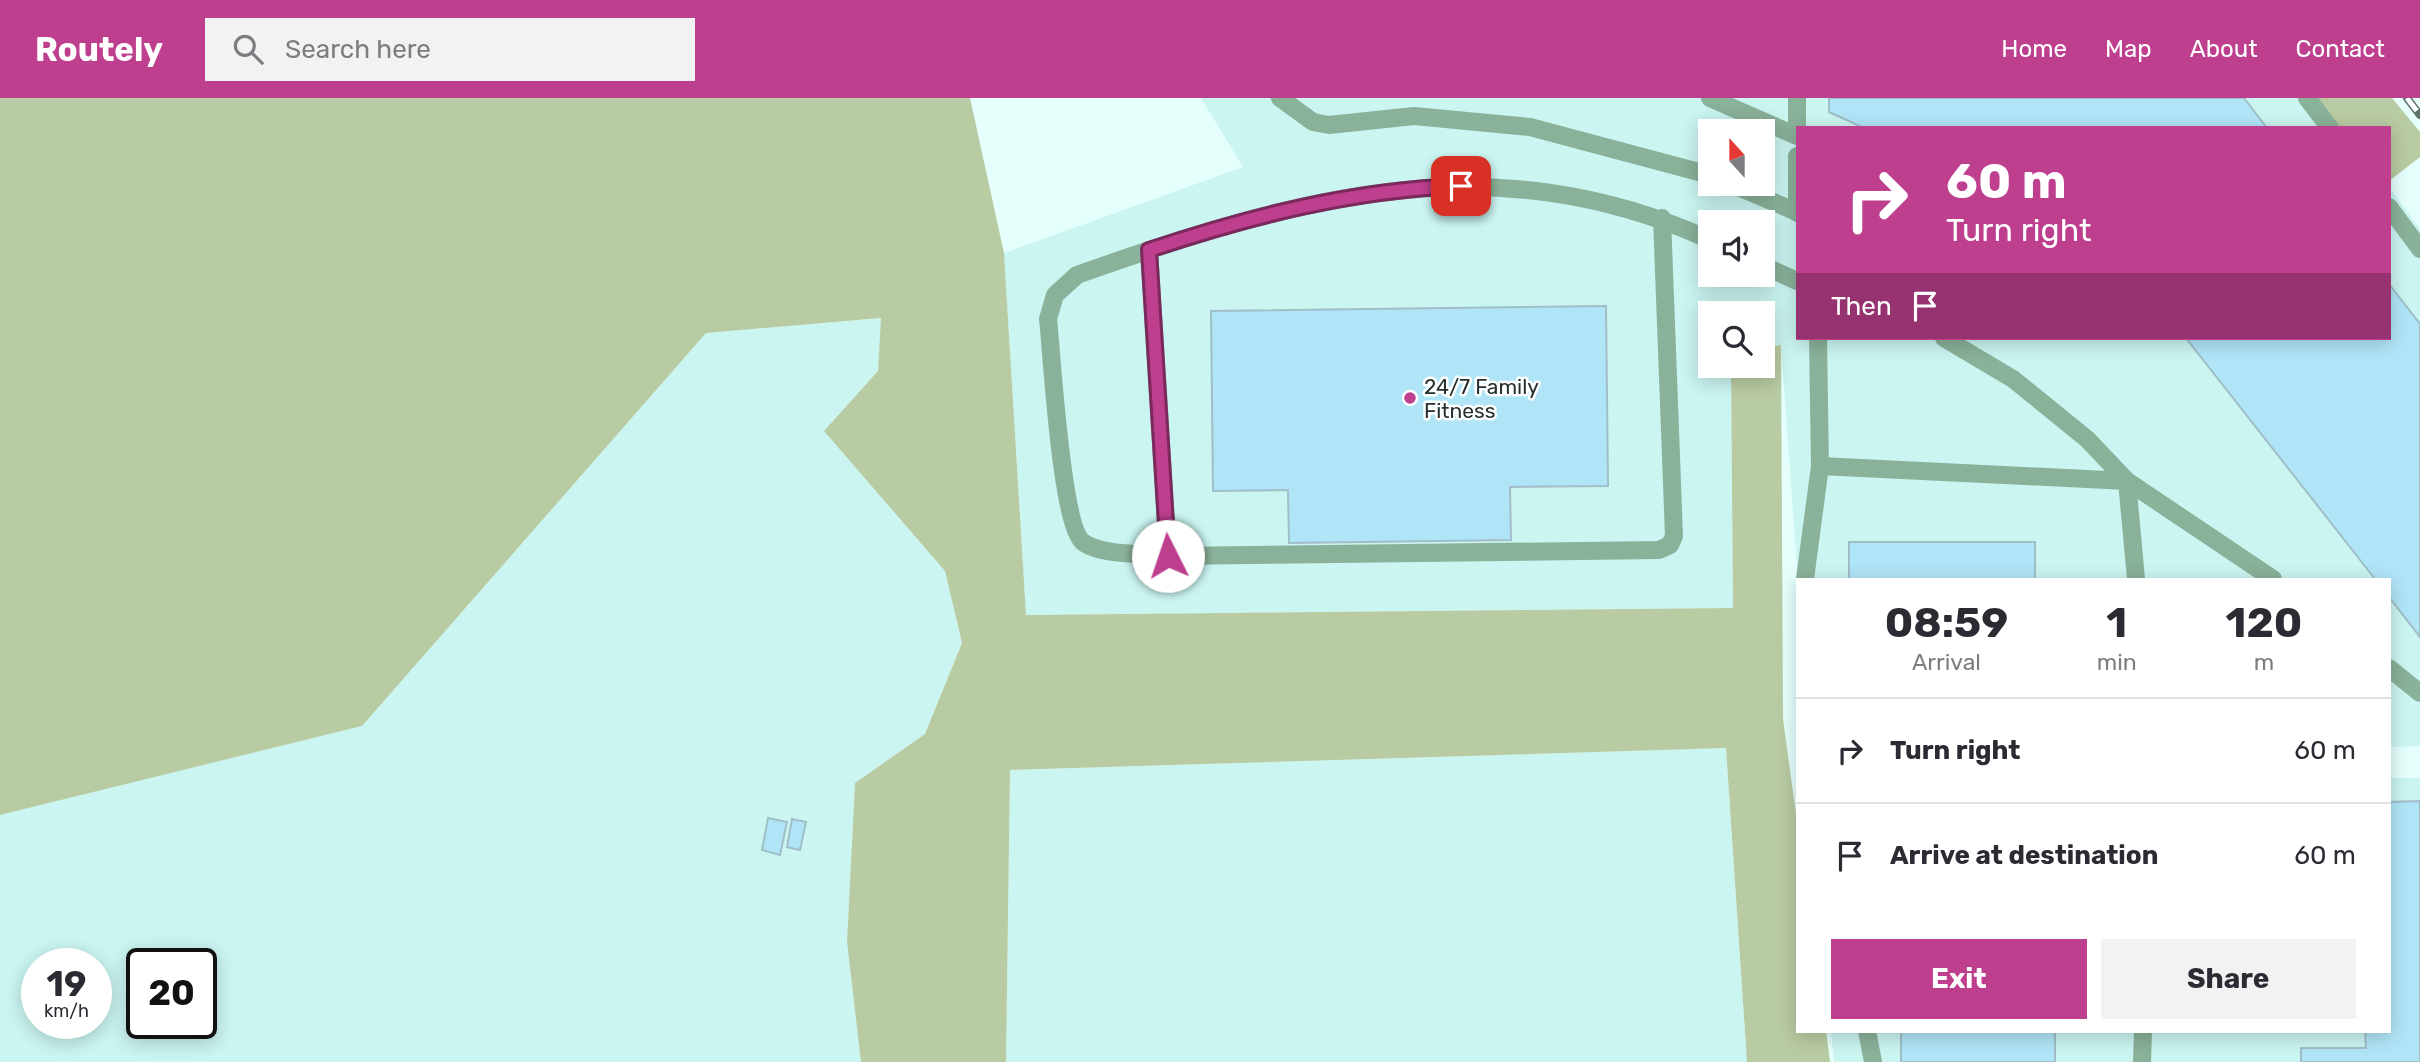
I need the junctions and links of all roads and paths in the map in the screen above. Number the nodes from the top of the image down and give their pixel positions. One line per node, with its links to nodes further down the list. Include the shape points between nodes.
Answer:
1 (1280, 98): 8 (lane, via 1313,122 1329,125 1414,116 1530,127)
2 (1710, 98): 7 (lane)
3 (1797, 98): 5 (lane)
4 (2307, 98): 6 (lane)
5 (1797, 126)
6 (2328, 126)
7 (1796, 136)
8 (1698, 172)
9 (1758, 196): 11 (lane)
10 (2391, 210): 14 (lane)
11 (1796, 213)
12 (1662, 218): 13 (lane); 15 (lane, via 1586,198 1531,190 1417,188 1341,197 1264,214); 22 (lane, via 1674,536 1670,545 1659,550)
13 (1698, 234)
14 (2420, 249)
15 (1149, 250): 22 (lane); 22 (lane, via 1077,275 1055,295 1048,318 1067,503 1076,533 1082,542 1097,548)
16 (1775, 271): 17 (lane)
17 (1796, 281)
18 (1818, 340): 20 (lane)
19 (1947, 340): 21 (lane, via 2013,379 2087,439)
20 (1820, 466): 21 (lane); 23 (lane)
21 (2127, 481): 24 (lane); 25 (lane)
22 (1168, 556)
23 (1805, 578)
24 (2136, 578)
25 (2272, 578)
26 (2391, 670): 27 (lane)
27 (2420, 693)
28 (1867, 1033): 30 (lane)
29 (2143, 1033): 31 (lane)
30 (1873, 1062)
31 (2142, 1062)

